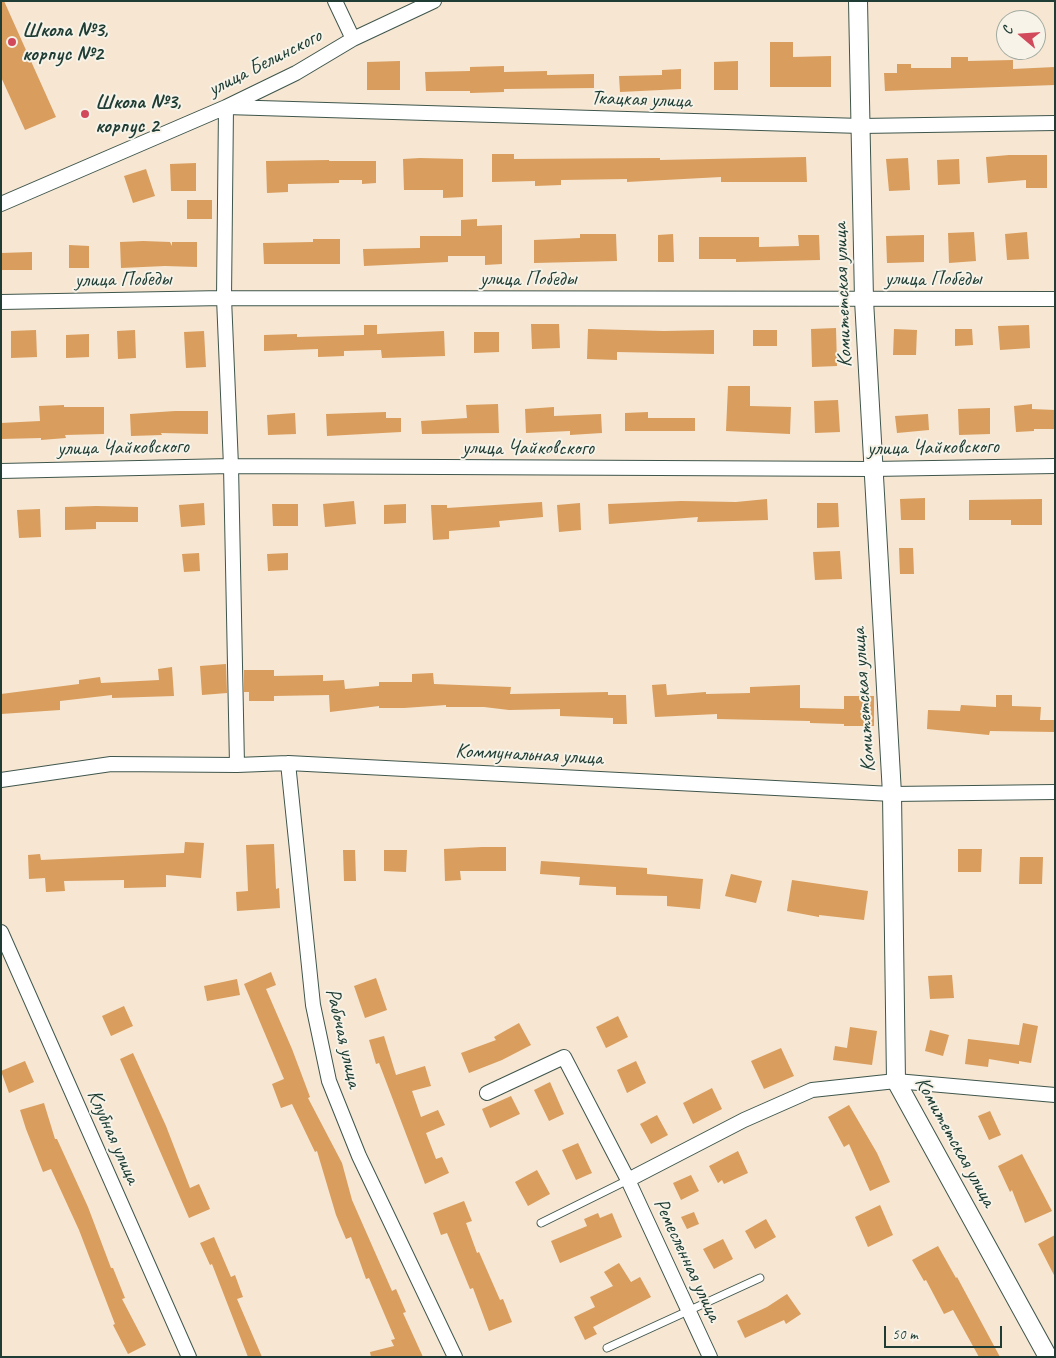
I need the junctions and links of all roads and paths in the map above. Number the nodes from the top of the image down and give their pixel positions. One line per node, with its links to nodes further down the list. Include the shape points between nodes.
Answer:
1 (335, 1): 4 (street)
2 (434, 1): 4 (street, улица Белинского)
3 (858, 1): 7 (street, Комитетская улица)
4 (353, 39): 5 (street, улица Белинского)
5 (226, 108): 7 (street, Ткацкая улица); 8 (street, улица Белинского); 9 (street)
6 (1055, 123): 7 (street, Ткацкая улица)
7 (861, 126): 11 (street, Комитетская улица)
8 (1, 204)
9 (224, 298): 11 (street, улица Победы); 12 (street, улица Победы); 13 (street)
10 (1055, 298): 11 (street, улица Победы)
11 (864, 300): 15 (street, Комитетская улица)
12 (1, 302)
13 (232, 466): 15 (street, улица Чайковского); 16 (street, улица Чайковского); 18 (street)
14 (1055, 466): 15 (street, улица Чайковского)
15 (872, 469): 21 (street, Комитетская улица)
16 (1, 471)
17 (288, 762): 18 (street, Коммунальная улица); 21 (street, Коммунальная улица); 32 (street, Рабочая улица, via 313,1005 329,1082 360,1156)
18 (237, 765): 19 (street, Коммунальная улица, via 111,764)
19 (1, 780)
20 (1055, 792): 21 (street, Коммунальная улица)
21 (892, 794): 23 (street, Комитетская улица)
22 (1, 932): 31 (street, Клубная улица)
23 (896, 1082): 25 (street); 26 (street, via 812,1090 744,1120); 34 (street, Комитетская улица)
24 (487, 1093): 26 (street, Ремесленная улица, via 564,1056)
25 (1055, 1095)
26 (628, 1180): 27 (lane); 29 (street, Ремесленная улица)
27 (541, 1223)
28 (760, 1278): 29 (lane)
29 (687, 1310): 30 (lane); 33 (street, Ремесленная улица)
30 (607, 1348)
31 (189, 1357)
32 (455, 1357)
33 (710, 1357)
34 (1048, 1357)

